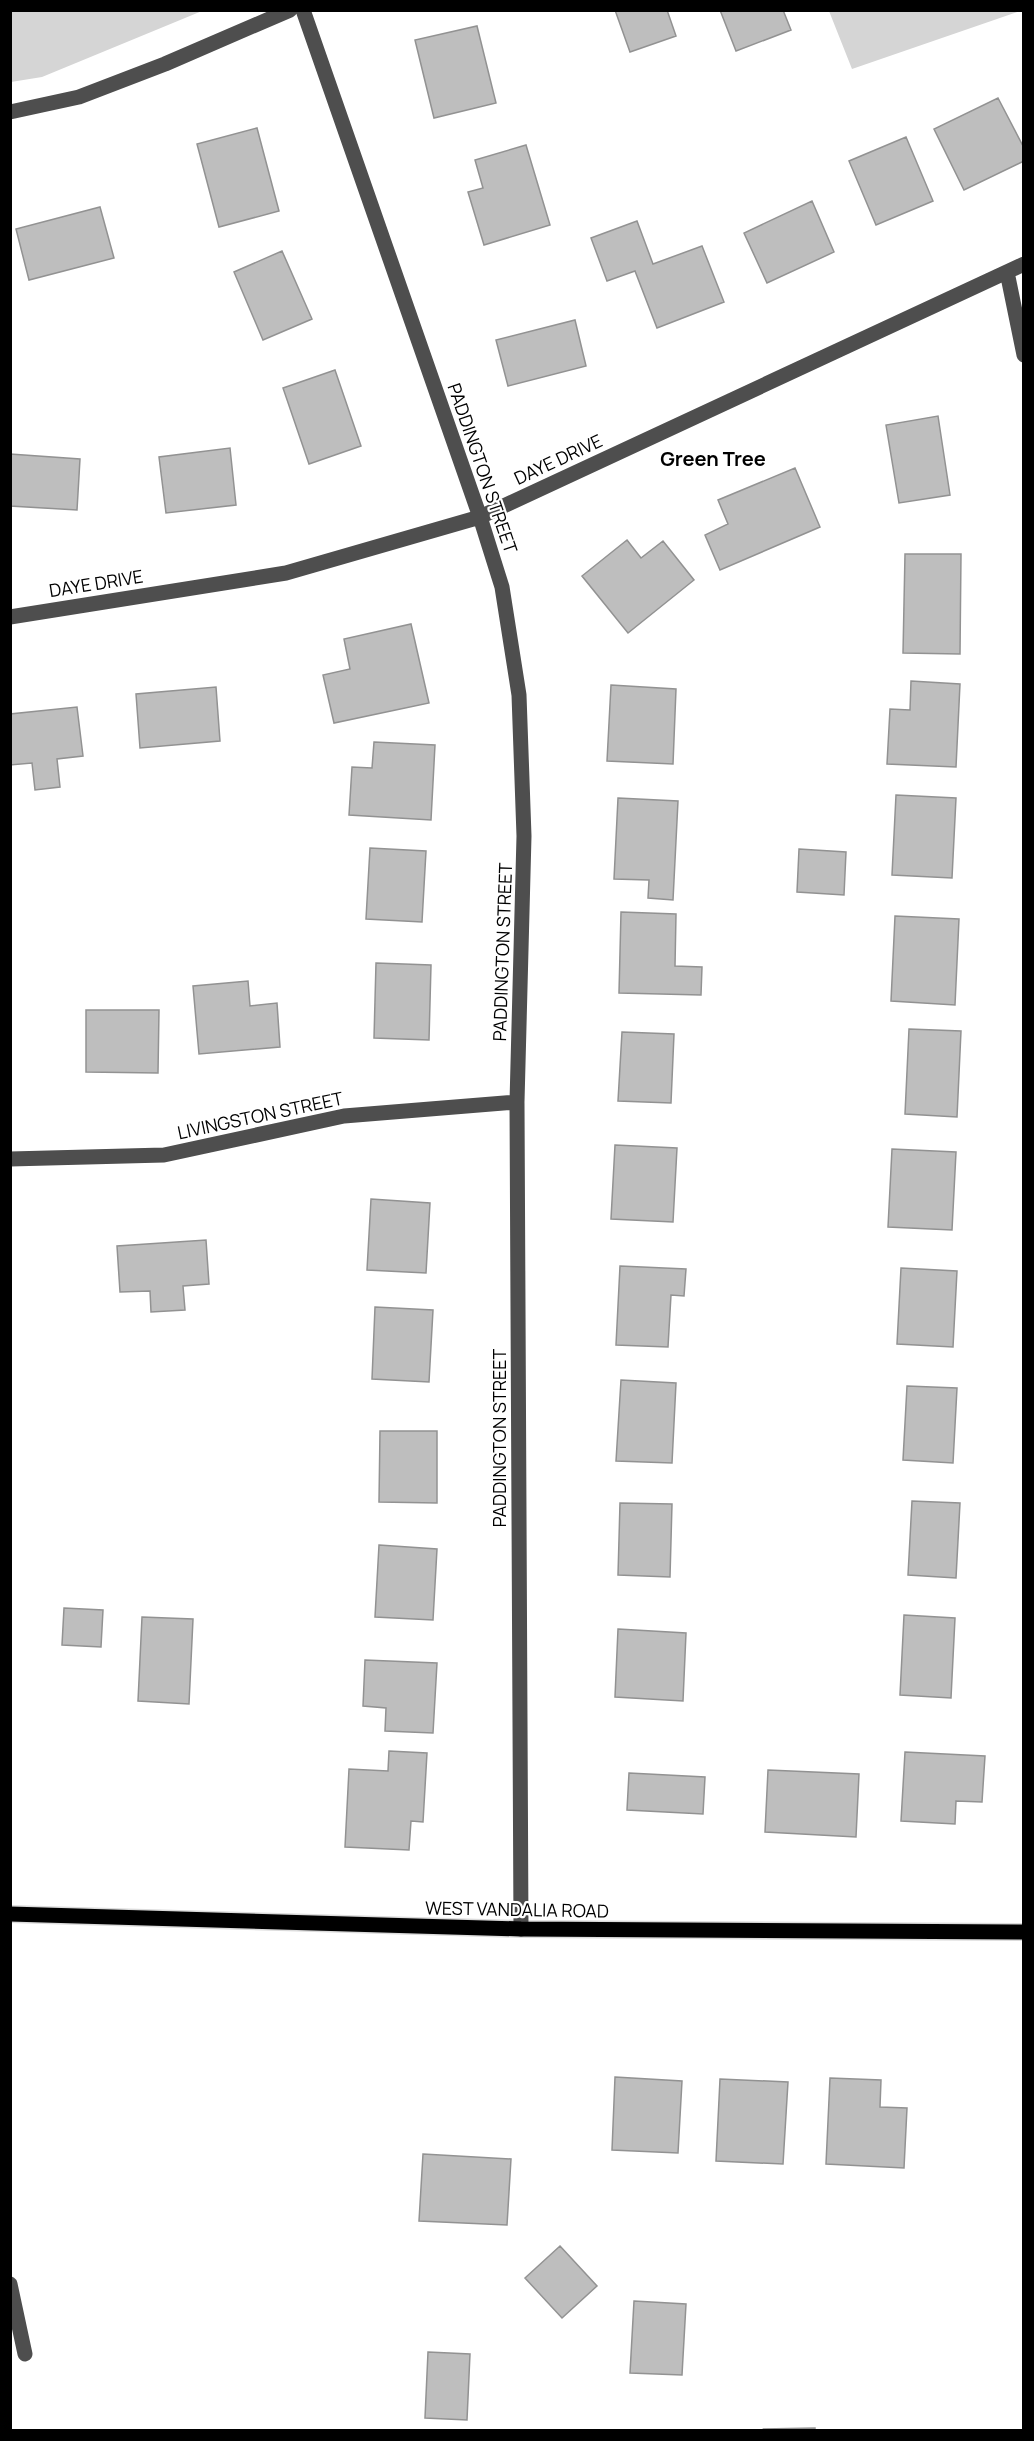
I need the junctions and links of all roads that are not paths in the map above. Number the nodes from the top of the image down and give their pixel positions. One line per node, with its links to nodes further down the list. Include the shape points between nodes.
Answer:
1 (290, 10): 3 (street, via 89,93)
2 (303, 10): 7 (street, PADDINGTON STREET)
3 (10, 112)
4 (1023, 264): 5 (street, DAYE DRIVE)
5 (1007, 272): 6 (street); 7 (street, DAYE DRIVE)
6 (1023, 355)
7 (480, 517): 8 (street, DAYE DRIVE, via 285,573); 9 (street, PADDINGTON STREET, via 502,587 519,695 524,836)
8 (10, 616)
9 (517, 1102): 10 (street, LIVINGSTON STREET, via 344,1116 164,1155); 12 (street, PADDINGTON STREET)
10 (10, 1159)
11 (10, 1914): 12 (main road, WEST VANDALIA ROAD)
12 (521, 1929): 13 (main road, WEST VANDALIA ROAD)
13 (1023, 1932)
14 (10, 2284): 15 (street)
15 (25, 2354)

